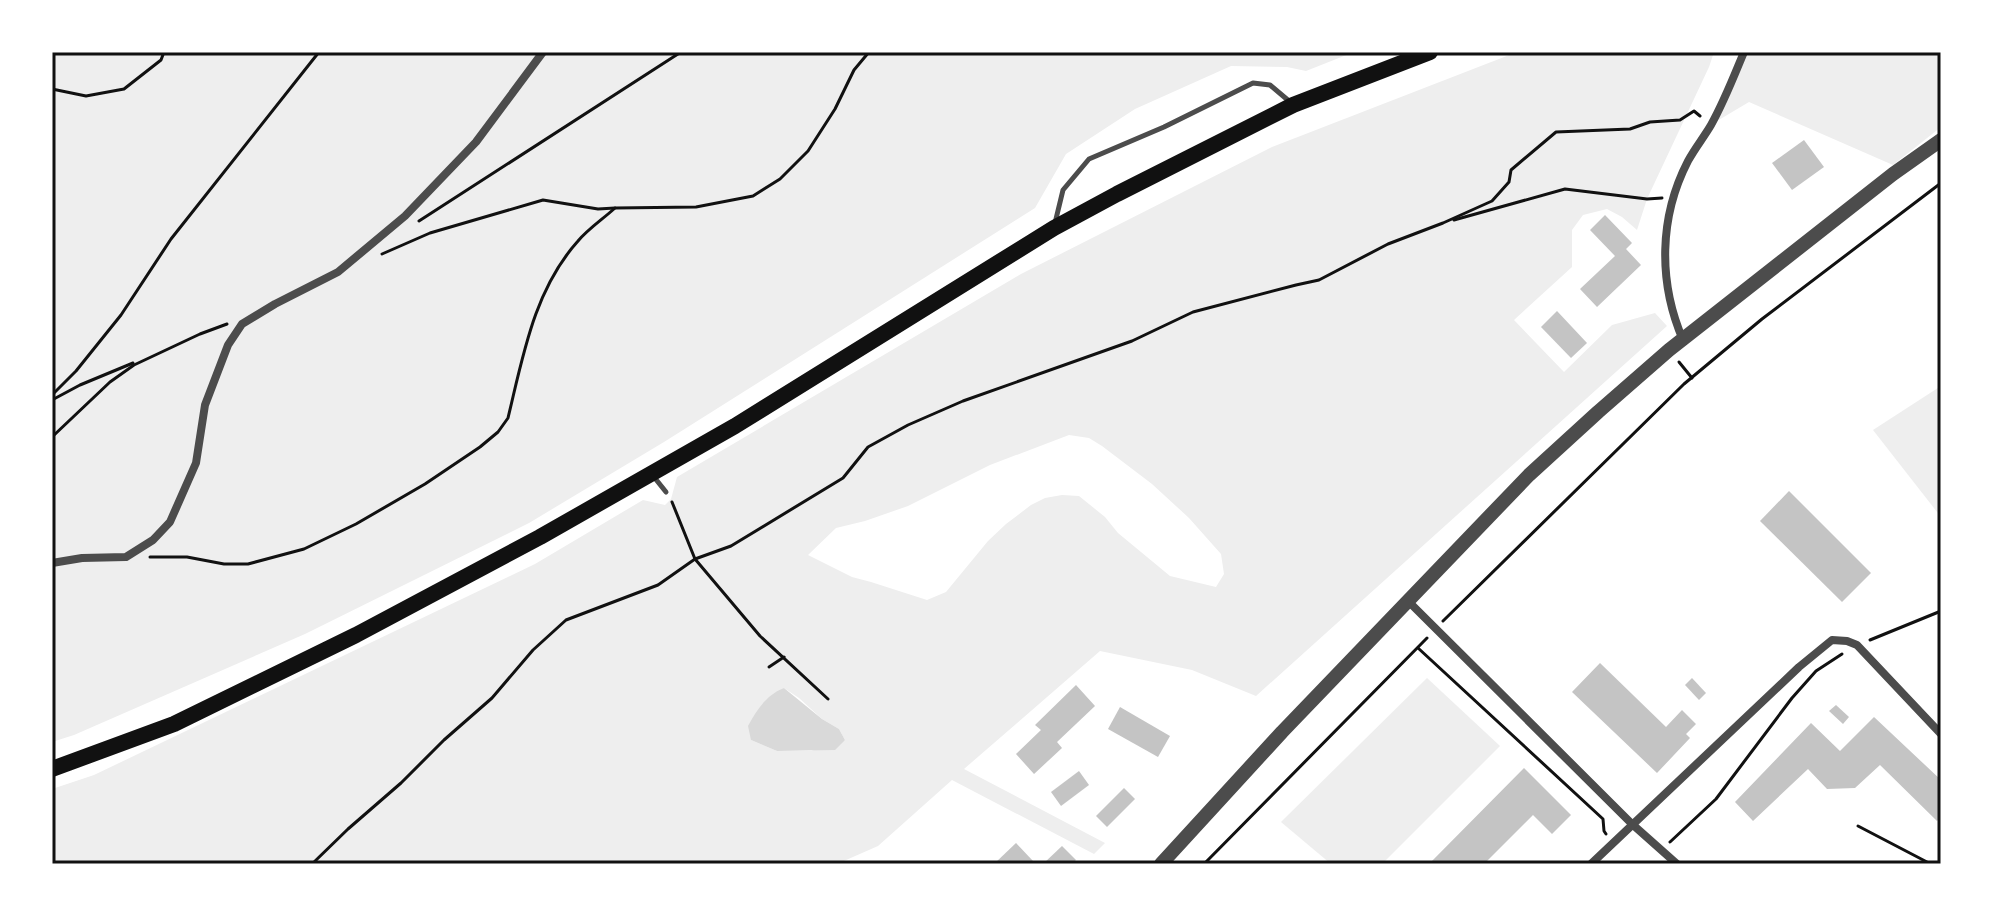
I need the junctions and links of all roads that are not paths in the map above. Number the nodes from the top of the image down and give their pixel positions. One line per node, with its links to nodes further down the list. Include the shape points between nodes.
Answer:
1 (543, 52): 10 (street, via 476,142 396,224 338,272 242,324 228,345 205,405 196,463 170,522 153,540 126,557)
2 (1430, 52): 4 (main road)
3 (1744, 52): 7 (street, via 1673,197 1665,276)
4 (1293, 105): 6 (main road); 6 (lane, via 1270,85 1253,83 1089,159 1063,190)
5 (1941, 140): 7 (street)
6 (1054, 228): 8 (main road)
7 (1683, 340): 11 (street, via 1529,475)
8 (651, 473): 9 (lane); 13 (main road, via 342,642 174,724)
9 (666, 492)
10 (52, 563)
11 (1409, 602): 14 (street); 15 (street)
12 (1941, 734): 14 (street, via 1857,645 1832,640)
13 (52, 769)
14 (1632, 824): 16 (street); 17 (street)
15 (1161, 864)
16 (1591, 864)
17 (1677, 864)

